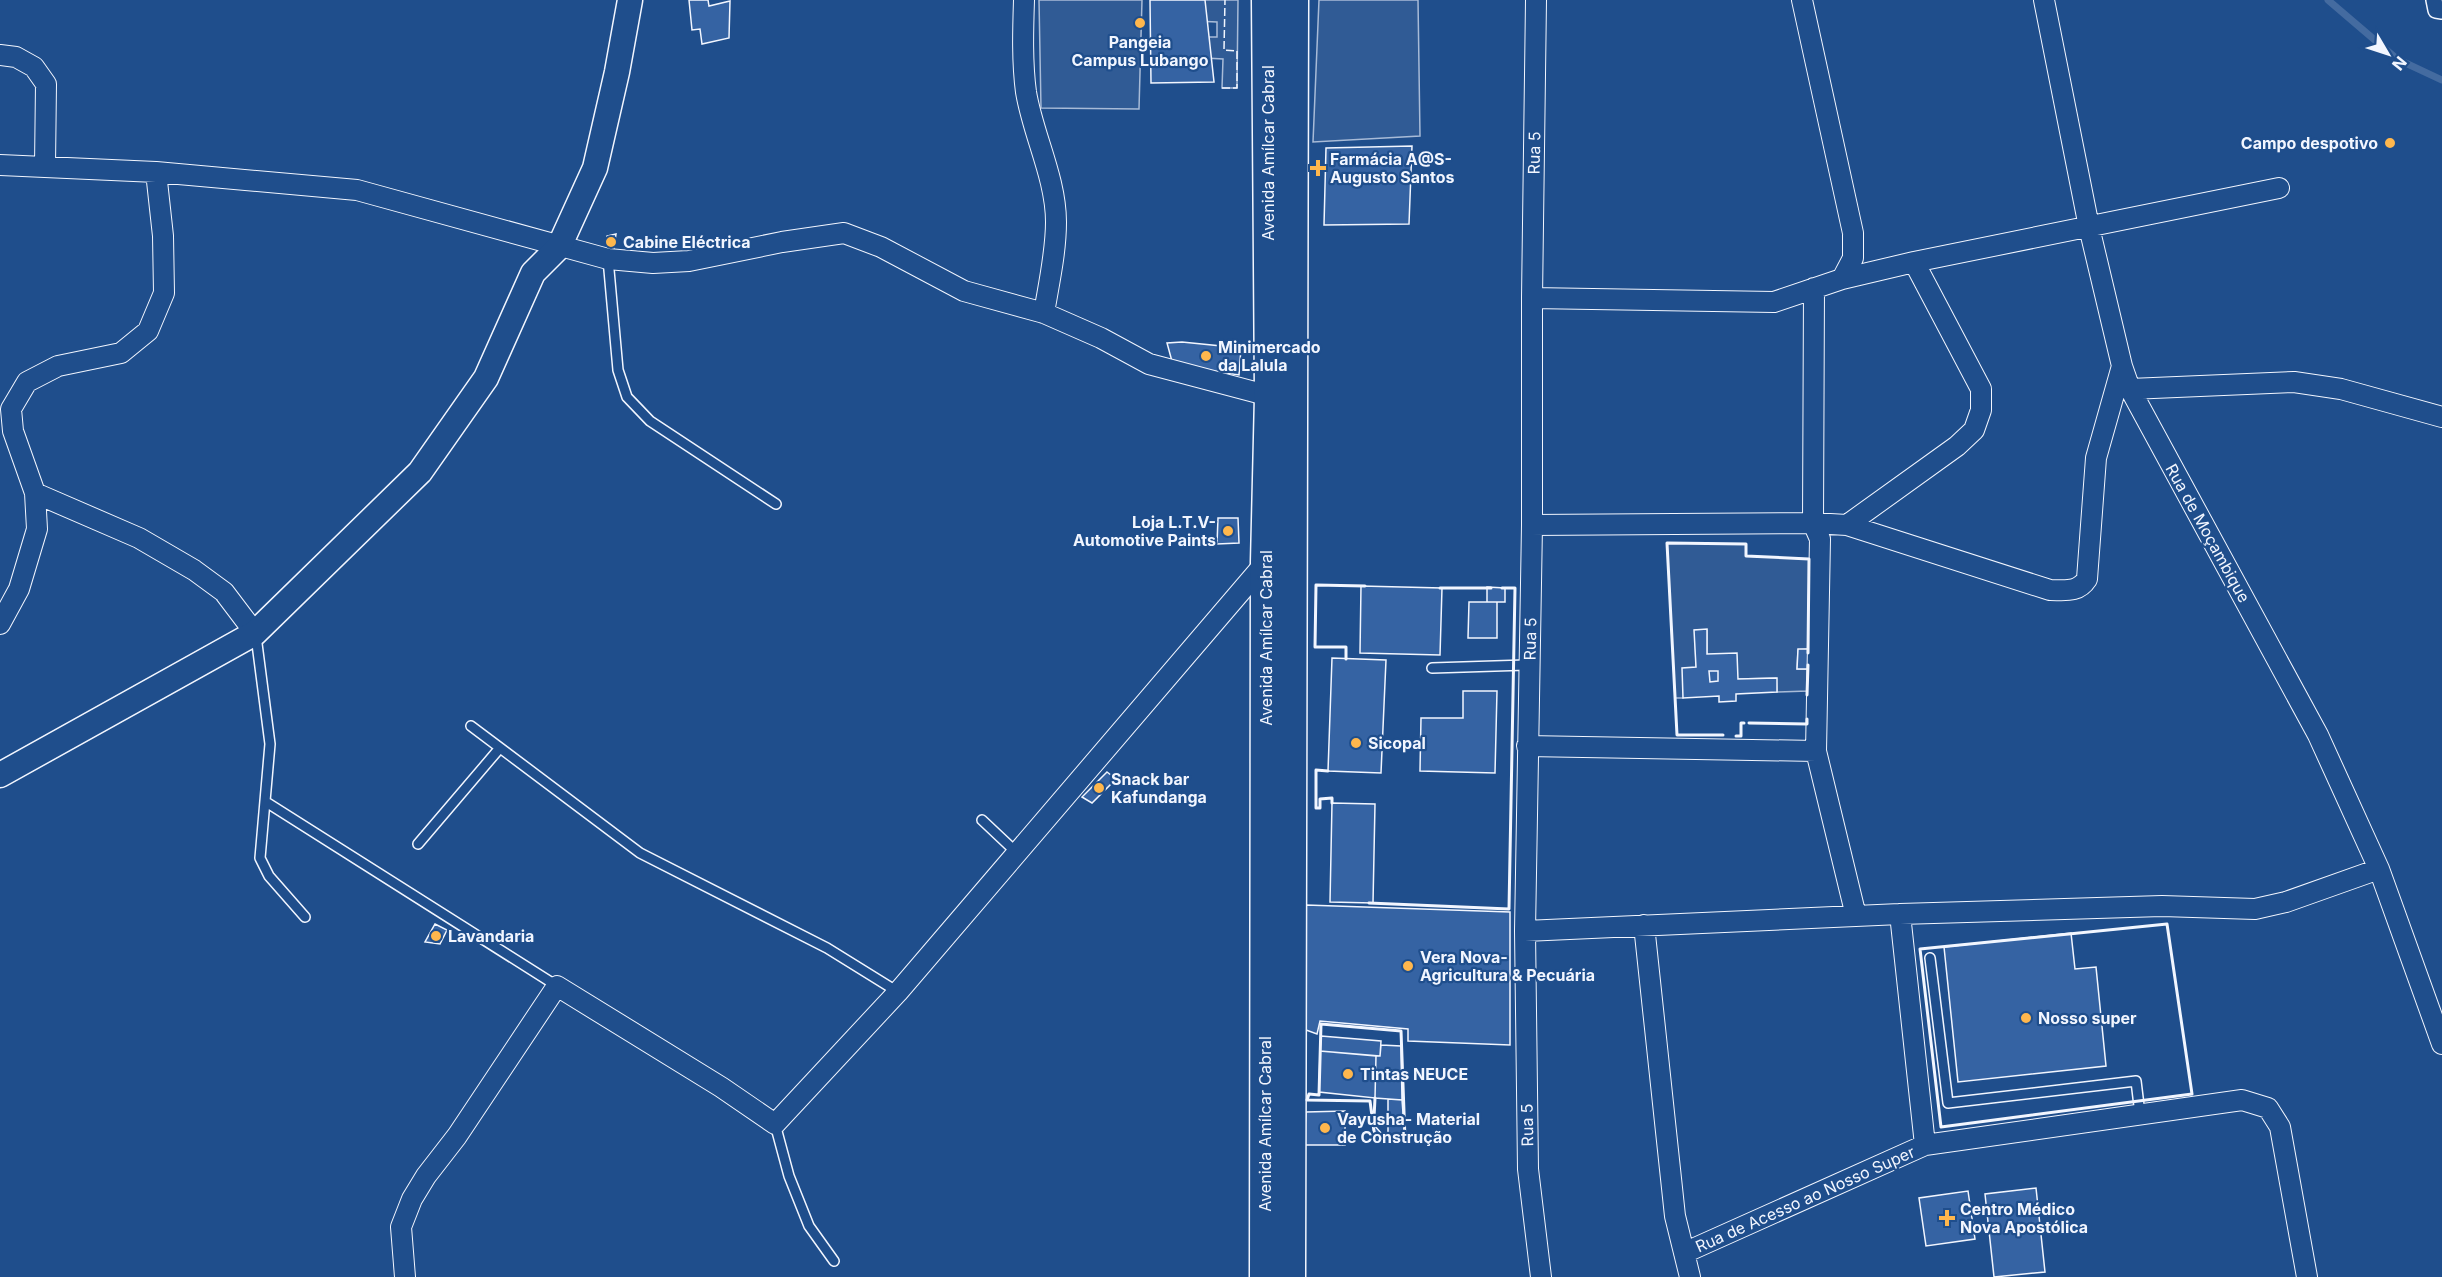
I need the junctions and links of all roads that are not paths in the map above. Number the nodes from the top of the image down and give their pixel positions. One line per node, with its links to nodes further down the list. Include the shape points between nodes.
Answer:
1 (630, 0): 16 (street, via 595,168)
2 (1024, 0): 22 (street, via 1026,93 1056,220)
3 (1267, 0): 25 (main road, Avenida Amílcar Cabral)
4 (1293, 0): 63 (main road, Avenida Amílcar Cabral)
5 (1536, 0): 21 (street, Rua 5)
6 (1802, 0): 19 (street, via 1853,233 1853,258)
7 (2044, 0): 15 (street, Rua de Moçambique)
8 (2434, 0): 9 (street, via 2436,10)
9 (2442, 11)
10 (0, 55): 12 (street, via 16,57 34,68 46,84)
11 (0, 165): 12 (street)
12 (45, 165): 13 (street)
13 (156, 172): 16 (street, via 357,190); 27 (street, via 164,292 148,331 121,353 58,366 27,382 11,409 13,431)
14 (2279, 188): 15 (street)
15 (2089, 227): 18 (street); 23 (street, Rua de Moçambique)
16 (559, 247): 17 (street); 34 (street, via 533,273 486,378 420,472)
17 (608, 259): 22 (street, via 689,261 844,233 880,247 964,291); 28 (lane, via 618,370 627,397 650,421)
18 (1914, 262): 19 (street); 31 (street, via 1981,389 1981,410 1974,430 1957,446)
19 (1842, 279): 20 (street)
20 (1814, 288): 21 (street, via 1774,302); 29 (street)
21 (1532, 298): 30 (street, Rua 5)
22 (1044, 313): 25 (street, via 1149,364)
23 (2122, 366): 24 (street, Rua de Moçambique); 31 (street, via 2096,458 2087,579 2082,587 2050,590)
24 (2130, 389): 26 (street, via 2294,382 2341,389); 46 (street, Rua de Moçambique, via 2318,735)
25 (1270, 396): 32 (main road, Avenida Amílcar Cabral)
26 (2442, 417)
27 (35, 493): 33 (street, via 37,529 19,589); 34 (street, via 139,538 194,570 224,592)
28 (776, 504)
29 (1813, 523): 30 (street); 31 (street); 40 (street, via 1820,539)
30 (1532, 525): 35 (street, Rua 5)
31 (1847, 525)
32 (1266, 562): 45 (street); 62 (main road, Avenida Amílcar Cabral)
33 (0, 624)
34 (255, 633): 41 (street); 42 (lane, via 270,744)
35 (1529, 666): 36 (lane); 38 (street, Rua 5)
36 (1432, 668)
37 (471, 726): 39 (lane)
38 (1527, 746): 40 (street); 51 (street, Rua 5)
39 (499, 749): 44 (lane); 54 (lane, via 640,853 827,948)
40 (1816, 751): 48 (street)
41 (0, 775)
42 (266, 802): 49 (lane, via 260,858 269,876); 53 (lane)
43 (982, 820): 45 (lane)
44 (418, 844)
45 (1017, 853): 54 (street)
46 (2379, 869): 47 (street, via 2255,909 2162,906); 55 (street, Rua de Moçambique)
47 (1900, 914): 48 (street); 58 (street)
48 (1856, 916): 50 (street)
49 (305, 917)
50 (1644, 925): 51 (street); 59 (street, via 1675,1216)
51 (1525, 932): 64 (street, Rua 5, via 1528,1169)
52 (1930, 958): 56 (lane, via 1948,1103 2136,1081)
53 (556, 986): 57 (street); 61 (street, via 412,1199 400,1227)
54 (898, 992): 57 (street)
55 (2442, 1044)
56 (2140, 1114): 58 (street, Rua de Acesso ao Nosso Super); 66 (street, Rua de Acesso ao Nosso Super, via 2242,1100 2268,1108 2280,1127)
57 (776, 1124): 60 (lane, via 789,1176 809,1226)
58 (1925, 1145): 59 (street, Rua de Acesso ao Nosso Super)
59 (1684, 1253): 65 (street)
60 (834, 1261)
61 (405, 1277)
62 (1265, 1277)
63 (1290, 1277)
64 (1541, 1277)
65 (1690, 1277)
66 (2307, 1277)

